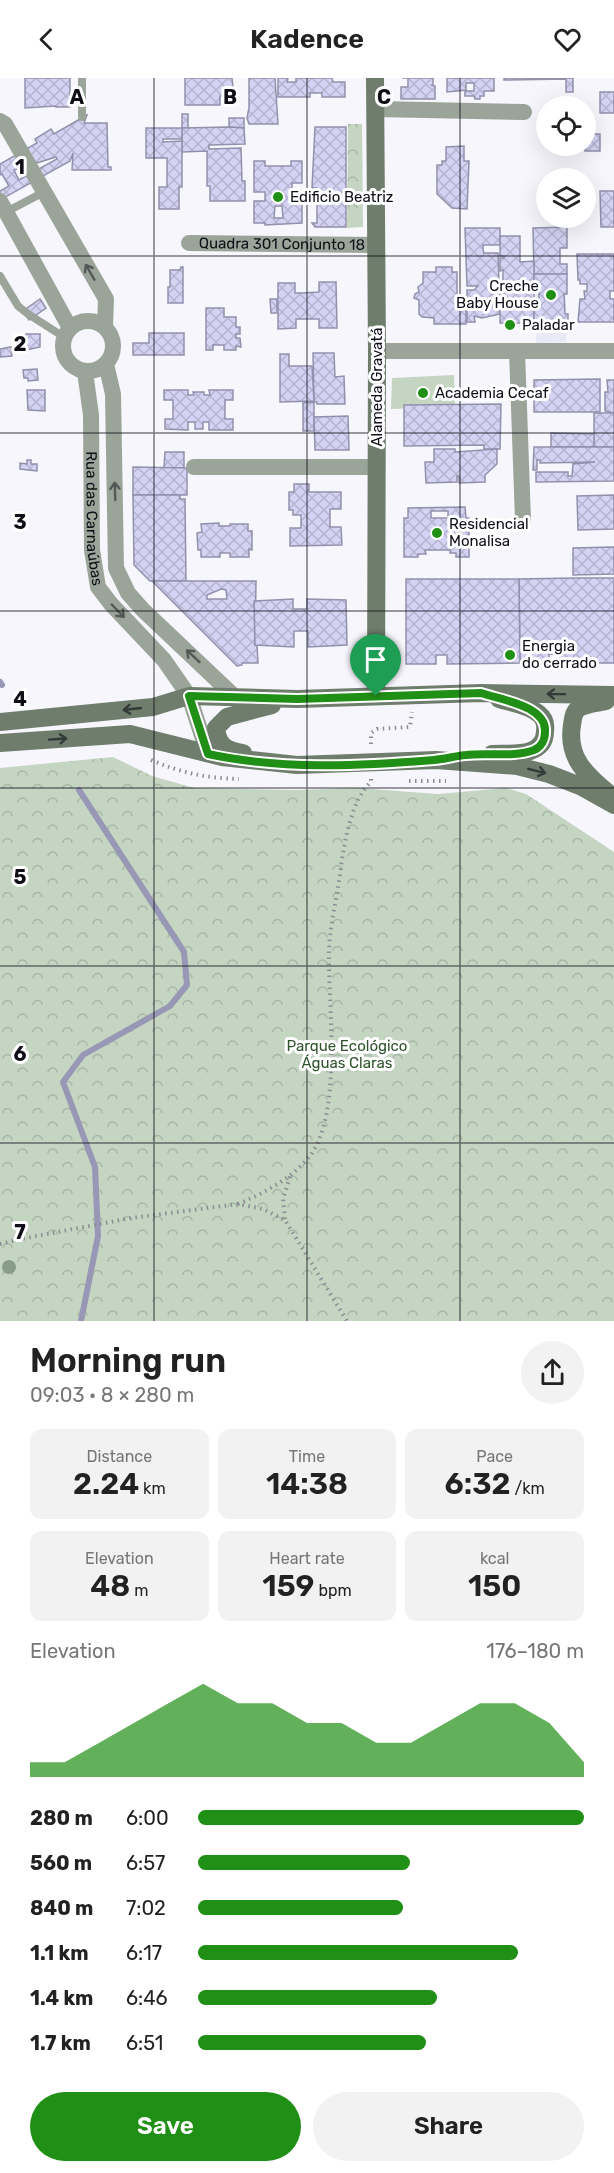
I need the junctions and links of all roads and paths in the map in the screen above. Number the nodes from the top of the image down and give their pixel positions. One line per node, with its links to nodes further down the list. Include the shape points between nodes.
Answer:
1 (82, 78): 5 (lane)
2 (375, 78): 3 (street, Alameda Gravatá)
3 (376, 109): 4 (street); 10 (street, Alameda Gravatá)
4 (524, 112)
5 (82, 117)
6 (0, 121): 7 (street)
7 (44, 192): 8 (lane); 12 (street, one-way to 7, via 106,299)
8 (2, 210): 13 (street)
9 (189, 243): 10 (street, Quadra 301 Conjunto 18)
10 (376, 245): 14 (street, Alameda Gravatá)
11 (0, 276): 13 (lane, via 18,306)
12 (105, 327): 13 (street, via 96,321 85,321); 17 (street, via 113,345)
13 (67, 333): 18 (street, via 63,346 69,363)
14 (377, 351): 15 (street); 20 (street, Alameda Gravatá)
15 (517, 351): 16 (street); 21 (street)
16 (614, 351)
17 (106, 364): 18 (street); 27 (street, Rua das Carnaúbas, one-way to 17, via 143,610 116,568 113,394)
18 (85, 372): 25 (street, Rua das Carnaúbas, one-way to 25, via 91,415 92,550 99,587 164,660)
19 (194, 467): 20 (street)
20 (376, 467): 26 (street, Alameda Gravatá)
21 (523, 520)
22 (481, 693): 23 (street); 24 (street, one-way to 22); 33 (street, via 538,713 546,728 540,746 522,753 467,754)
23 (412, 695): 26 (street); 34 (path, via 410,727 377,729 371,733)
24 (614, 695)
25 (189, 696): 27 (street); 30 (street, one-way to 30, via 153,707); 32 (street, Rua das Carnaúbas)
26 (376, 696): 28 (street)
27 (235, 697): 28 (street)
28 (297, 699): 35 (street, via 237,712 216,728 217,739 235,752)
29 (614, 700): 37 (street, via 579,708 573,714 570,738 573,756 593,781)
30 (0, 722)
31 (0, 743): 32 (street, one-way to 32, via 130,734)
32 (208, 754): 35 (street)
33 (436, 760): 34 (street); 38 (street, one-way to 38, via 517,766 549,774)
34 (371, 763): 35 (street)
35 (297, 765)
36 (371, 782): 39 (path, via 364,788 347,829 330,928 329,1101 323,1132 310,1156)
37 (614, 798)
38 (614, 805)
39 (291, 1173): 40 (path, via 267,1192); 41 (path, via 283,1199)
40 (238, 1204): 41 (path, via 263,1209); 42 (path, via 132,1218)
41 (285, 1220): 43 (path)
42 (0, 1244)
43 (347, 1321)

